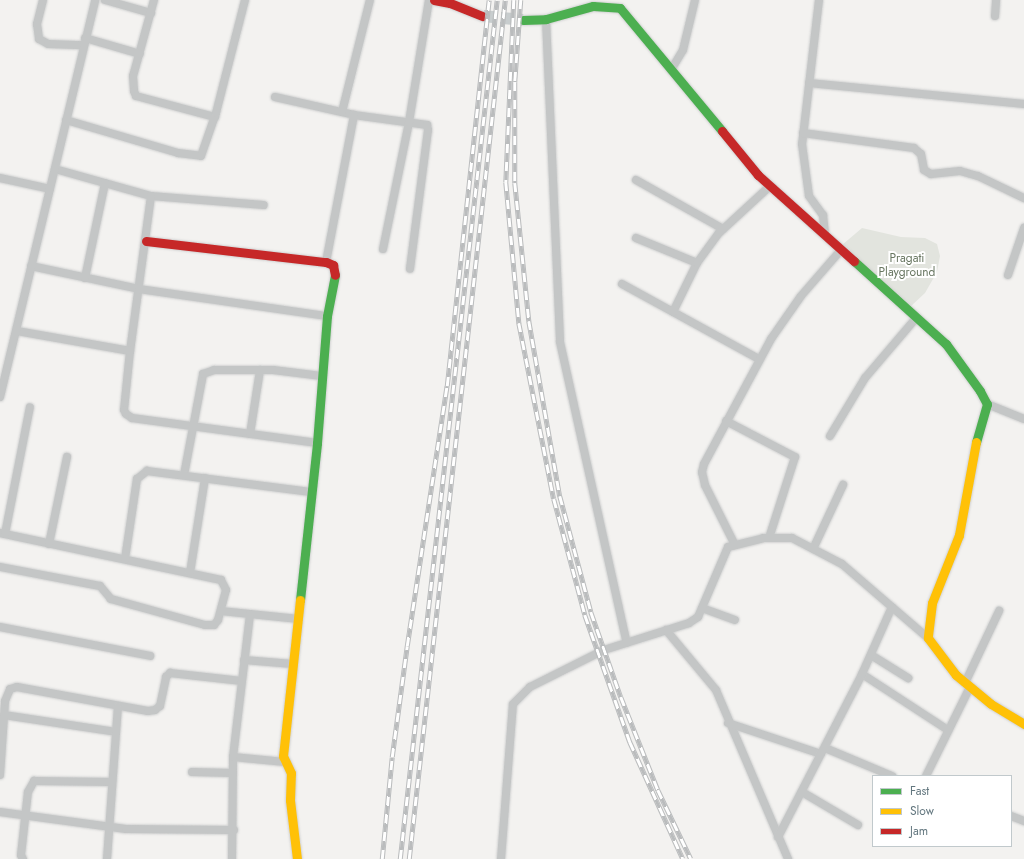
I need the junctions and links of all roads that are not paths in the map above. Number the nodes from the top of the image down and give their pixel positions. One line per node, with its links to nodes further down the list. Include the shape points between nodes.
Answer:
1 (42, 0): 18 (street, via 37,24 39,39 48,44)
2 (95, 0): 18 (street)
3 (105, 0): 13 (street)
4 (154, 0): 13 (street)
5 (245, 0): 26 (street)
6 (370, 0): 24 (street)
7 (429, 0): 28 (street)
8 (434, 0): 14 (street, via 450,3)
9 (695, 0): 20 (street, via 683,50)
10 (819, 0): 21 (street)
11 (996, 0): 15 (street)
12 (593, 3): 16 (street); 20 (street, via 620,8)
13 (151, 14): 19 (street)
14 (483, 16)
15 (995, 16)
16 (546, 19): 17 (street); 94 (street, via 560,342)
17 (523, 20)
18 (84, 41): 19 (street); 27 (street)
19 (140, 54): 26 (street, via 133,76 136,96)
20 (671, 70): 34 (street)
21 (809, 83): 23 (street); 29 (street)
22 (275, 97): 24 (street)
23 (1024, 104)
24 (342, 112): 25 (street)
25 (354, 115): 28 (street); 46 (street)
26 (215, 117): 27 (street, via 203,154 197,157)
27 (66, 120): 30 (street)
28 (409, 122): 44 (street); 49 (street, via 427,125 428,130)
29 (803, 133): 37 (street, via 914,148 921,154 924,170 931,174 960,171 978,176); 41 (street, via 809,196 823,215)
30 (55, 169): 33 (street); 35 (street)
31 (0, 178): 35 (street)
32 (636, 180): 40 (street)
33 (105, 183): 36 (street); 51 (street)
34 (770, 186): 40 (street); 41 (street)
35 (50, 189): 48 (street)
36 (152, 196): 38 (street); 43 (street)
37 (1024, 198)
38 (264, 205)
39 (1024, 228): 50 (street)
40 (723, 229): 47 (street)
41 (825, 235): 45 (street)
42 (636, 238): 47 (street)
43 (146, 241): 46 (street); 53 (street)
44 (383, 249)
45 (841, 250): 56 (street); 59 (street, via 801,296)
46 (326, 262): 55 (street, via 333,265 335,270 335,282)
47 (697, 263): 54 (street)
48 (31, 266): 51 (street); 57 (street)
49 (410, 269)
50 (1008, 275)
51 (85, 278): 53 (street)
52 (622, 284): 54 (street)
53 (139, 290): 55 (street); 58 (street)
54 (673, 312): 59 (street)
55 (327, 316): 61 (street)
56 (916, 318): 63 (street, via 946,344); 69 (street, via 865,378)
57 (17, 331): 58 (street); 62 (street)
58 (130, 351): 67 (street, via 124,404 126,414 132,418)
59 (759, 359): 66 (street)
60 (260, 370): 61 (street); 67 (street, via 214,370 203,374); 68 (street)
61 (322, 376): 70 (street)
62 (0, 397)
63 (987, 404): 65 (street); 93 (street, via 974,449 959,535 932,602)
64 (30, 407): 76 (street)
65 (1024, 418)
66 (726, 421): 77 (street, via 795,457); 79 (street, via 702,472 705,484)
67 (194, 427): 68 (street); 72 (street)
68 (250, 434): 70 (street)
69 (830, 436)
70 (317, 443): 75 (street)
71 (67, 457): 78 (street)
72 (184, 475): 73 (street); 81 (street, via 147,471 140,475)
73 (206, 478): 75 (street); 83 (street)
74 (843, 485): 80 (street)
75 (311, 492): 89 (street)
76 (2, 534): 78 (street)
77 (769, 538): 79 (street); 80 (street, via 792,538)
78 (49, 544): 81 (street)
79 (734, 545): 85 (street, via 728,547)
80 (813, 549): 84 (street, via 842,564)
81 (125, 559): 83 (street)
82 (0, 567): 86 (street, via 100,586 111,599 205,625 214,625)
83 (190, 573): 86 (street, via 221,580 225,584)
84 (892, 607): 93 (street); 95 (street)
85 (702, 608): 90 (street); 92 (street, via 698,617 689,623)
86 (221, 611): 88 (street)
87 (999, 611): 102 (street)
88 (250, 614): 89 (street); 97 (street)
89 (299, 619): 98 (street)
90 (735, 620)
91 (0, 627): 96 (street)
92 (666, 630): 94 (street); 105 (street, via 709,680)
93 (928, 638): 102 (street, via 956,675)
94 (626, 643): 132 (street, via 604,650 530,687 513,704)
95 (870, 655): 99 (street); 100 (street)
96 (150, 656)
97 (244, 660): 98 (street); 101 (street)
98 (293, 664): 111 (street, via 283,756)
99 (862, 674): 107 (street); 109 (street)
100 (908, 678)
101 (242, 681): 103 (street, via 170,673 166,677 160,706 155,710); 110 (street)
102 (968, 685): 106 (street); 107 (street)
103 (118, 706): 104 (street, via 17,687 10,688 6,694); 108 (street)
104 (4, 715): 108 (street); 112 (street)
105 (728, 723): 109 (street); 127 (street)
106 (1024, 724)
107 (948, 730): 117 (street)
108 (116, 732): 118 (street)
109 (823, 751): 116 (street); 119 (street)
110 (233, 757): 111 (street); 114 (street)
111 (285, 762): 131 (street, via 290,765 291,773 290,800)
112 (1, 763): 115 (street)
113 (192, 772): 114 (street)
114 (233, 773): 126 (street)
115 (0, 775)
116 (889, 775)
117 (926, 775)
118 (112, 782): 121 (street, via 34,782 29,786); 125 (street)
119 (802, 792): 124 (street); 127 (street)
120 (0, 812): 121 (street)
121 (25, 815): 125 (street); 128 (street, via 21,855)
122 (1012, 816): 123 (street)
123 (1024, 821)
124 (858, 826)
125 (108, 828): 126 (street); 129 (street)
126 (234, 830): 130 (street)
127 (778, 837): 133 (street)
128 (24, 859)
129 (107, 859)
130 (232, 859)
131 (297, 859)
132 (501, 859)
133 (788, 859)

